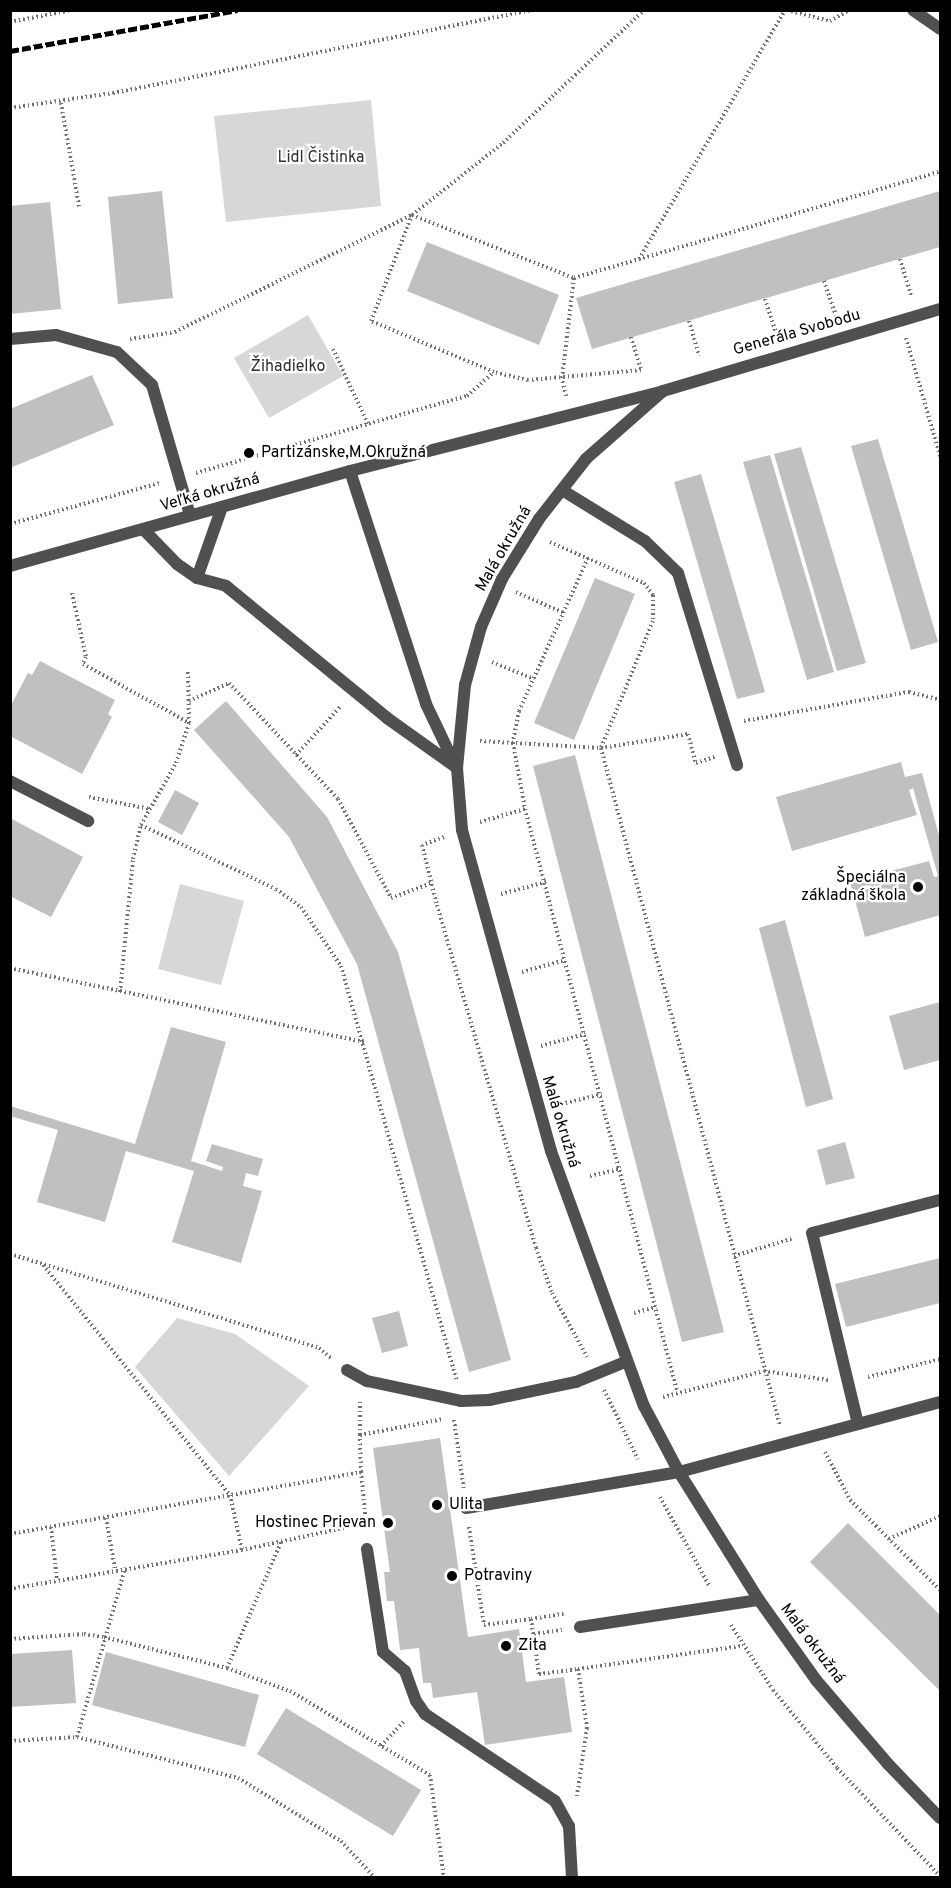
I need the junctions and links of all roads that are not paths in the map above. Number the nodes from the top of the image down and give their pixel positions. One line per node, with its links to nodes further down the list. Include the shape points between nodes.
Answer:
1 (913, 10): 2 (street)
2 (940, 29)
3 (940, 309): 5 (street, Generála Svobodu)
4 (10, 339): 9 (street, via 56,335 117,352 152,385)
5 (663, 391): 6 (street, Veľká okružná); 7 (street, Malá okružná, via 586,459)
6 (350, 471): 8 (street, Veľká okružná); 14 (street, Malá okružná, via 426,704)
7 (562, 490): 13 (street, via 645,541 678,573); 14 (street, Malá okružná, via 502,579 481,627 465,685)
8 (222, 507): 9 (street, Veľká okružná); 12 (street)
9 (190, 515): 10 (street, Veľká okružná)
10 (143, 529): 11 (street, Veľká okružná); 12 (street, via 177,564)
11 (10, 566)
12 (197, 578): 14 (street, via 226,586)
13 (735, 759)
14 (457, 768): 18 (street, Malá okružná, via 462,830 512,1018 550,1151)
15 (10, 781): 16 (street)
16 (88, 821)
17 (940, 1200): 21 (street, via 813,1233)
18 (625, 1362): 19 (street, via 596,1374 489,1400 461,1401 366,1381); 22 (street, Malá okružná)
19 (347, 1370)
20 (940, 1402): 21 (street)
21 (858, 1424): 22 (street)
22 (679, 1472): 23 (street); 25 (street, Malá okružná)
23 (466, 1508)
24 (367, 1550): 28 (street, via 382,1652 405,1671 421,1708 555,1801 569,1826)
25 (759, 1600): 26 (street); 27 (street, Malá okružná, via 816,1680)
26 (580, 1627)
27 (940, 1818)
28 (572, 1878)

